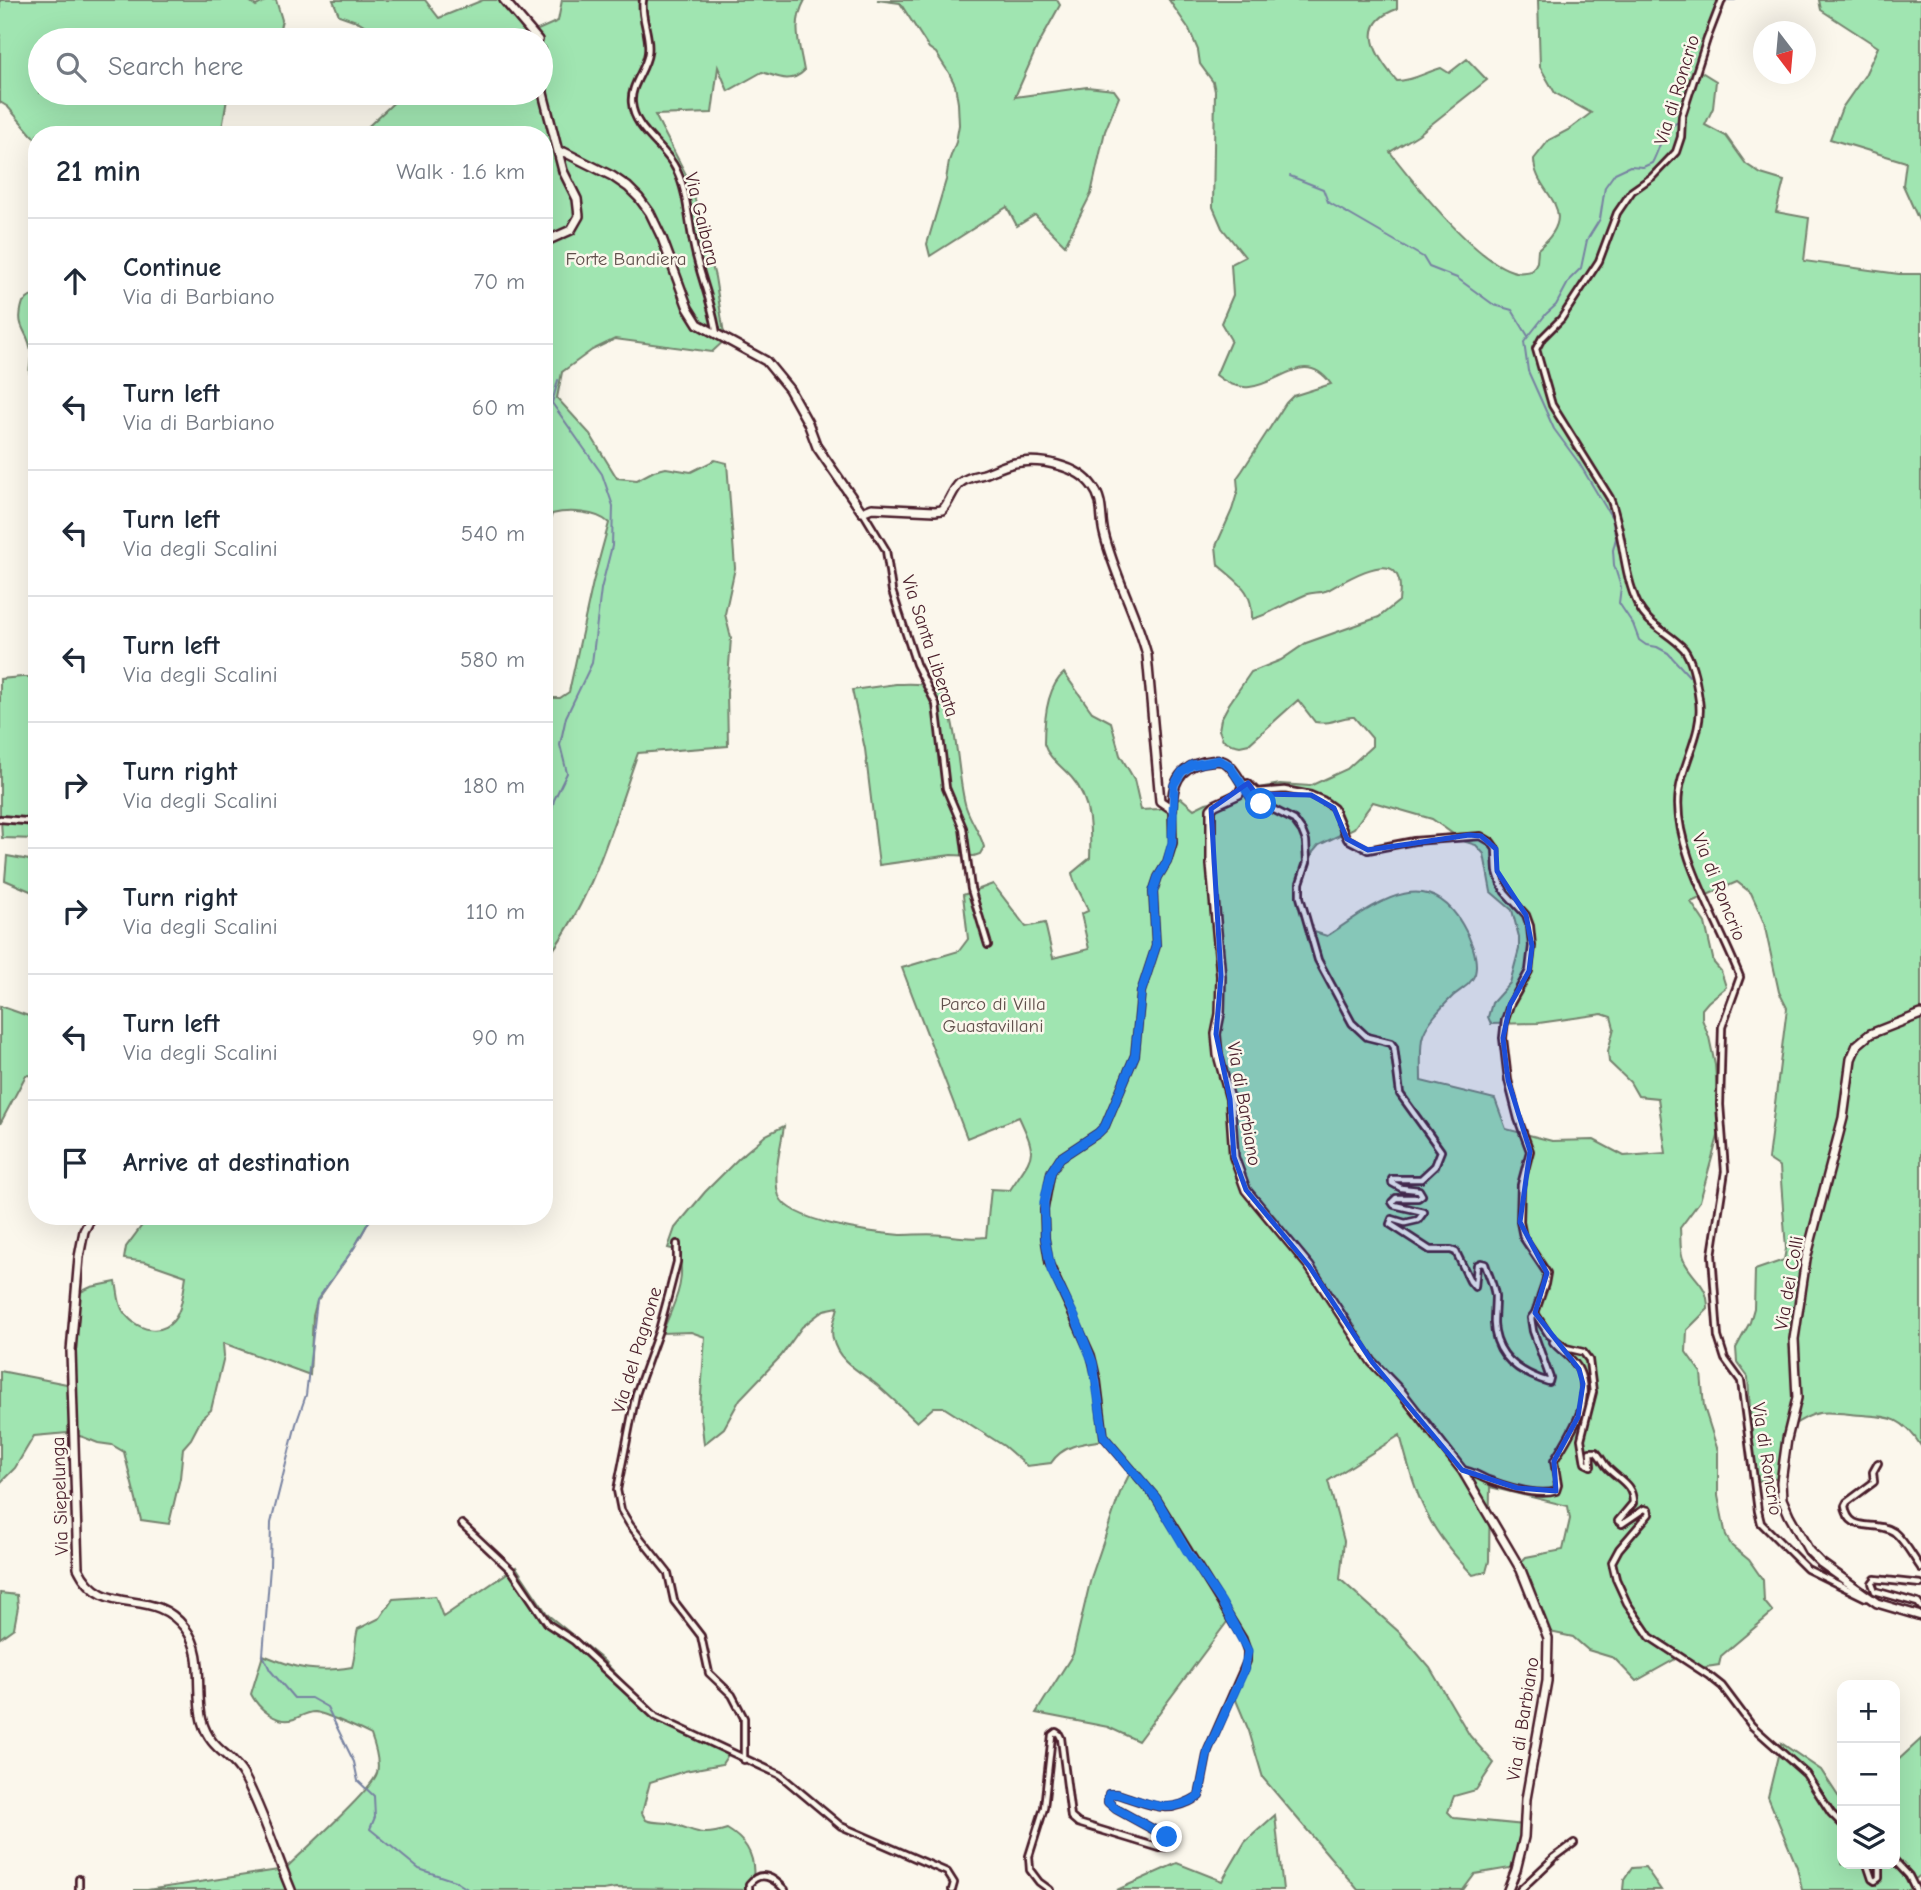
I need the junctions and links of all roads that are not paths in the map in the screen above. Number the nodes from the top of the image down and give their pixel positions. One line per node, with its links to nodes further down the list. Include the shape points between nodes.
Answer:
1 (504, 0): 4 (street)
2 (643, 0): 10 (street, Via Gaibara, via 649,44 632,93 633,110 681,179)
3 (1722, 0): 27 (street, Via di Roncrio, via 1682,116 1676,152 1632,191 1616,213 1599,261 1536,349 1552,405 1613,507 1623,562 1640,609 1684,649 1699,700 1699,721 1679,792 1679,808 1686,849 1740,977 1722,1027 1720,1105 1725,1171 1712,1255 1718,1337 1725,1359 1741,1381 1761,1523 1807,1569)
4 (528, 28)
5 (546, 105): 6 (street)
6 (552, 126)
7 (553, 130): 8 (street)
8 (559, 153): 9 (street, via 579,216 571,230); 10 (street, Via Santa Liberata, via 612,176 639,198 662,238 688,308 698,324)
9 (553, 238)
10 (717, 335): 11 (street, Via Santa Liberata, via 766,361 789,389 817,447)
11 (862, 512): 13 (street, via 873,508 942,510 958,484 969,477 1027,461 1073,470 1093,486 1105,538 1147,654 1159,797); 16 (street, Via Santa Liberata, via 886,550 892,591 916,664 936,704 946,788 963,828 971,889)
12 (1243, 785): 13 (street, via 1224,762 1192,765 1178,776); 20 (street, via 1248,783 1256,792 1285,790 1324,800 1334,808 1347,839 1368,850 1469,835 1481,835 1496,849 1497,871 1505,892 1526,915 1531,936 1529,971 1510,1005 1503,1038 1507,1075 1530,1151 1521,1185 1520,1222 1523,1237 1547,1273); 20 (street, via 1251,798 1294,820 1302,831 1307,862 1300,897 1318,960 1352,1023 1367,1037 1394,1047 1400,1094 1441,1152 1435,1166 1421,1179 1392,1179 1401,1188 1419,1190 1422,1195 1395,1198 1394,1205 1424,1213 1418,1220 1392,1219 1390,1224 1430,1250 1456,1252 1475,1287 1478,1265 1485,1264 1495,1294 1497,1342 1505,1358 1519,1370 1549,1382 1532,1331); 23 (street, Via di Barbiano, via 1239,794 1211,809 1221,976 1216,1034 1230,1099 1234,1157 1246,1191 1309,1266 1372,1362)
13 (1172, 809): 42 (street, via 1170,854 1153,892 1156,946 1141,992 1135,1055 1105,1126 1060,1158 1051,1172 1044,1202 1045,1238 1051,1270 1093,1363 1104,1437 1156,1498 1238,1630 1248,1651 1247,1661 1208,1750 1199,1796 1163,1808 1109,1794 1108,1802 1116,1809 1167,1837 1166,1847 1078,1823 1071,1817 1061,1738 1056,1732 1052,1735 1044,1808 1029,1856 1030,1870)
14 (0, 819): 15 (street)
15 (28, 821)
16 (988, 945)
17 (1921, 1014): 27 (street, Via dei Colli, via 1870,1034 1850,1059 1843,1118 1806,1259 1794,1339 1796,1407 1783,1464 1782,1499 1810,1551)
18 (87, 1225): 38 (street, Via Siepelunga, via 80,1250 71,1351 78,1568 96,1593 156,1606 187,1630 196,1652 198,1702 208,1737 242,1772)
19 (677, 1244): 30 (street, Via del Pagnone, via 663,1317 629,1420 617,1490 621,1510 668,1573 674,1601 701,1636 709,1673 732,1695 744,1718)
20 (1535, 1313): 21 (street)
21 (1549, 1335): 23 (street, via 1579,1369 1584,1400 1554,1461 1556,1491 1548,1494 1517,1488); 31 (street, via 1590,1360 1593,1392 1581,1439 1585,1463 1591,1466 1590,1452 1596,1452 1629,1486 1633,1503 1618,1521 1622,1524 1648,1510 1612,1562 1627,1604 1650,1637 1722,1686 1752,1726 1806,1774)
22 (1878, 1463): 25 (street, via 1874,1482 1847,1502 1845,1511 1856,1524 1883,1526 1896,1534)
23 (1462, 1470): 43 (street, Via di Barbiano, via 1521,1570 1549,1647 1524,1837)
24 (462, 1524): 30 (street, via 512,1571 548,1624 574,1641 656,1717)
25 (1921, 1568)
26 (1921, 1584): 28 (street, via 1875,1579 1872,1583 1875,1591)
27 (1877, 1603): 29 (street, Via dei Colli)
28 (1921, 1607)
29 (1921, 1616)
30 (744, 1760): 41 (street, via 780,1775 841,1826 947,1872 954,1883)
31 (1837, 1819)
32 (1574, 1843): 44 (street)
33 (1900, 1866): 45 (street)
34 (1869, 1869): 35 (street, via 1875,1881)
35 (1879, 1869)
36 (79, 1879): 37 (street)
37 (79, 1890)
38 (291, 1890)
39 (749, 1890): 40 (street, via 754,1877 760,1875 769,1876)
40 (785, 1890)
41 (952, 1890)
42 (1050, 1890)
43 (1508, 1890)
44 (1520, 1890)
45 (1916, 1890)

